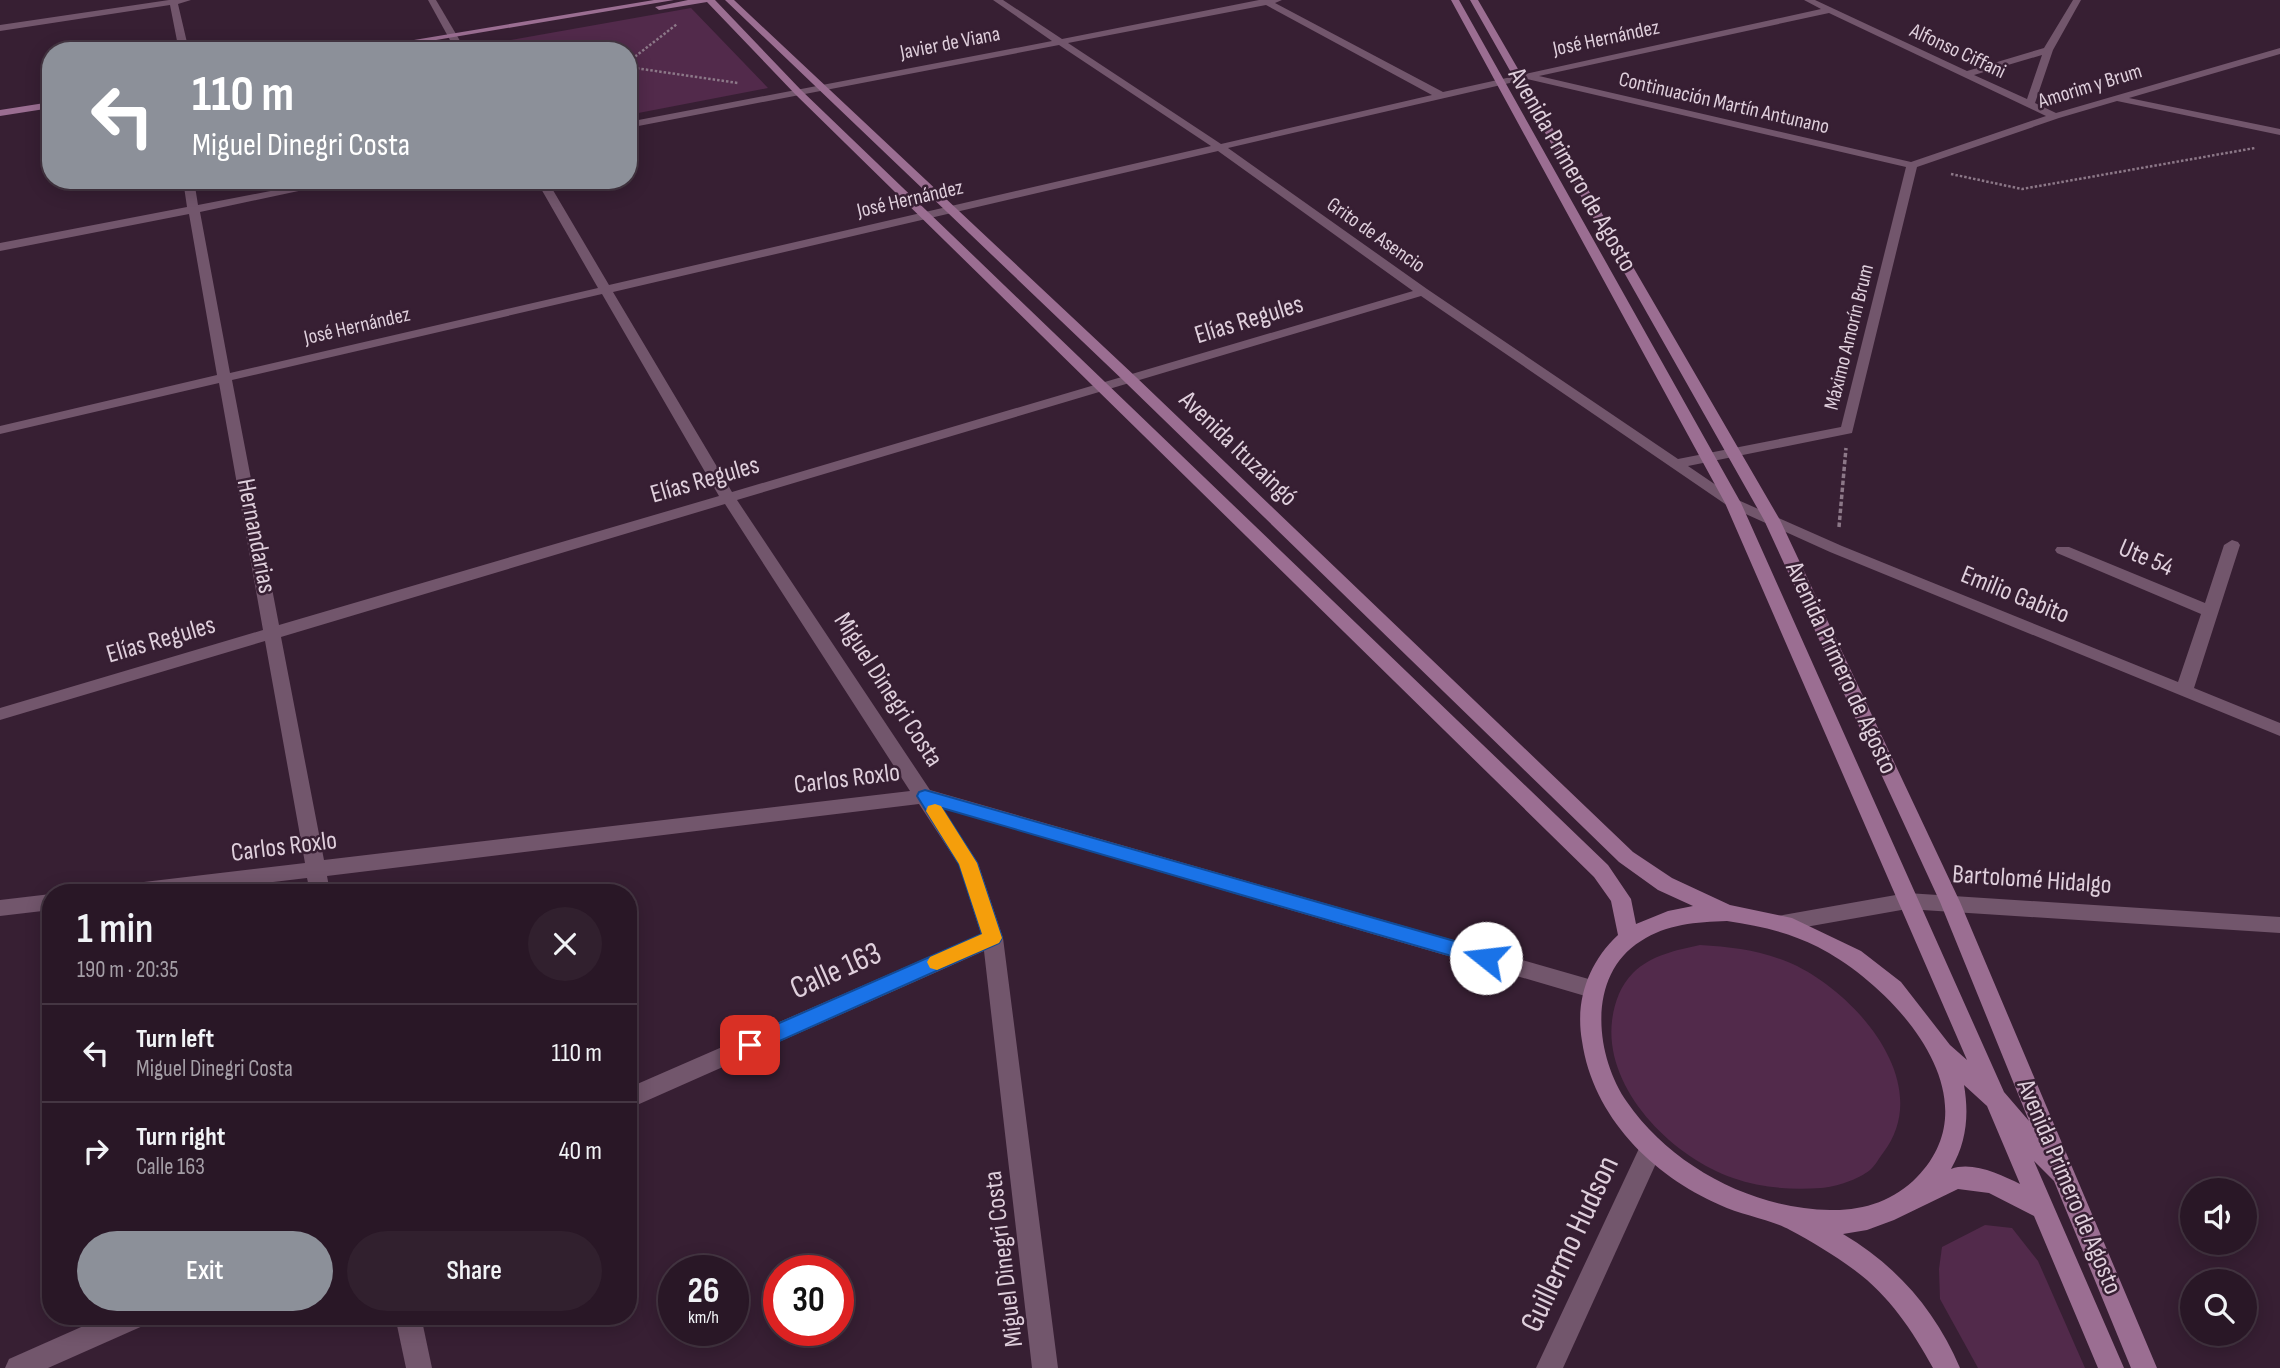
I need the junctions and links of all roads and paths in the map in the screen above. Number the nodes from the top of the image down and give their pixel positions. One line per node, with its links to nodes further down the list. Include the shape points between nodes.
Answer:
1 (187, 0): 12 (street)
2 (432, 0): 17 (street)
3 (670, 0): 17 (street)
4 (707, 0): 17 (street); 31 (street, Avenida Ituzaingó)
5 (729, 0): 30 (street, Avenida Ituzaingó)
6 (997, 0): 22 (street, Grito de Asencio)
7 (1278, 0): 13 (street, Javier de Viana)
8 (1455, 0): 28 (street, Avenida Primero de Agosto)
9 (1474, 0): 28 (street, Avenida Primero de Agosto)
10 (1808, 0): 14 (street, Alfonso Ciffani)
11 (2077, 0): 23 (street)
12 (173, 1): 16 (street); 18 (street)
13 (1265, 1): 22 (street, Javier de Viana); 32 (street)
14 (1830, 10): 27 (street, Alfonso Ciffani); 28 (street, José Hernández)
15 (678, 23): 25 (path)
16 (0, 28)
17 (453, 37): 19 (street); 20 (street); 21 (street)
18 (182, 42)
19 (417, 42)
20 (433, 42)
21 (456, 42)
22 (1058, 42): 30 (street, Javier de Viana); 41 (street, Grito de Asencio)
23 (2048, 50): 27 (street); 34 (street)
24 (2280, 51): 33 (street, Amorim y Brum)
25 (637, 57)
26 (637, 66): 29 (path)
27 (1966, 74): 34 (street, Alfonso Ciffani)
28 (1516, 78): 32 (street, José Hernández); 42 (street, Continuación Martín Antunano); 57 (street, Avenida Primero de Agosto); 58 (street, Avenida Primero de Agosto)
29 (746, 84)
30 (820, 88): 31 (street, Javier de Viana); 47 (street, Avenida Ituzaingó)
31 (798, 92): 38 (street, Javier de Viana); 48 (street, Avenida Ituzaingó)
32 (1442, 96): 41 (street, José Hernández)
33 (2116, 98): 37 (street, Amorim y Brum); 39 (street)
34 (2030, 104): 37 (street, Alfonso Ciffani)
35 (42, 106): 36 (street)
36 (0, 113)
37 (2055, 116): 42 (street, Amorim y Brum)
38 (637, 123)
39 (2280, 132)
40 (2266, 146): 42 (path, via 2022,189)
41 (1219, 147): 47 (street, José Hernández); 51 (street, Grito de Asencio)
42 (1912, 166): 56 (street, Máximo Amorín Brum)
43 (190, 189): 46 (street, Hernandarias)
44 (298, 189): 46 (street)
45 (546, 189): 50 (street, Miguel Dinegri Costa)
46 (194, 209): 49 (street); 52 (street, Hernandarias)
47 (953, 211): 48 (street, José Hernández); 53 (street, Avenida Ituzaingó)
48 (929, 216): 50 (street, José Hernández); 54 (street, Avenida Ituzaingó)
49 (0, 247)
50 (607, 290): 52 (street, José Hernández); 60 (street, Miguel Dinegri Costa)
51 (1423, 292): 53 (street, Elías Regules); 59 (street, Grito de Asencio)
52 (226, 377): 55 (street, José Hernández); 67 (street, Hernandarias)
53 (1131, 380): 54 (street, Elías Regules); 79 (street, Avenida Ituzaingó, via 1626,857 1665,884)
54 (1104, 388): 60 (street, Elías Regules); 82 (street, Avenida Ituzaingó, via 1601,871 1621,899)
55 (0, 430)
56 (1847, 430): 57 (street, Máximo Amorín Brum); 64 (path)
57 (1736, 453): 58 (street, Máximo Amorín Brum); 62 (street, Avenida Primero de Agosto)
58 (1708, 459): 59 (street, Máximo Amorín Brum); 61 (street, Avenida Primero de Agosto)
59 (1675, 464): 61 (street, Grito de Asencio)
60 (728, 498): 67 (street, Elías Regules); 71 (street, Miguel Dinegri Costa)
61 (1733, 503): 62 (street, Emilio Gabito); 75 (street, Avenida Primero de Agosto)
62 (1772, 520): 64 (street, Emilio Gabito); 76 (street, Avenida Primero de Agosto)
63 (2232, 545): 66 (street)
64 (1836, 549): 68 (street, Emilio Gabito)
65 (2063, 550): 66 (street, Ute 54)
66 (2210, 611): 68 (street)
67 (274, 633): 69 (street, Elías Regules); 72 (street, Hernandarias)
68 (2184, 691): 70 (street, Emilio Gabito)
69 (0, 714)
70 (2280, 730)
71 (925, 796): 72 (street, Carlos Roxlo); 83 (street, Miguel Dinegri Costa, via 968,863); 84 (street, Carlos Roxlo)
72 (315, 869): 73 (street, Carlos Roxlo); 74 (street, Hernandarias)
73 (192, 884)
74 (318, 884)
75 (1907, 901): 76 (street, Bartolomé Hidalgo); 80 (street, Bartolomé Hidalgo); 87 (street, Avenida Primero de Agosto)
76 (1951, 902): 81 (street, Bartolomé Hidalgo); 89 (street, Avenida Primero de Agosto)
77 (42, 903): 78 (street)
78 (0, 908)
79 (1727, 913): 80 (street); 82 (street, via 1690,914 1657,922)
80 (1783, 923): 85 (street, via 1840,948 1891,986)
81 (2280, 925)
82 (1629, 937): 84 (street, via 1606,960)
83 (993, 938): 86 (street, Calle 163); 97 (street, Miguel Dinegri Costa)
84 (1592, 989): 88 (street, via 1588,1026 1597,1066 1618,1108)
85 (1941, 1051): 87 (street); 90 (street, via 1951,1079 1956,1125 1944,1167)
86 (637, 1095)
87 (1996, 1099): 89 (street); 91 (street, Avenida Primero de Agosto)
88 (1651, 1147): 92 (street, via 1699,1183 1747,1206); 98 (street, Guillermo Hudson)
89 (2067, 1181): 101 (street, Avenida Primero de Agosto)
90 (1914, 1199): 91 (street, via 1957,1178 1991,1182); 92 (street, via 1868,1218 1840,1222)
91 (2043, 1208): 100 (street, Avenida Primero de Agosto)
92 (1793, 1218): 99 (street, via 1851,1252 1893,1286 1929,1334)
93 (116, 1325): 95 (street)
94 (410, 1325): 96 (street)
95 (18, 1368)
96 (419, 1368)
97 (1045, 1368)
98 (1549, 1368)
99 (1947, 1368)
100 (2111, 1368)
101 (2144, 1368)

